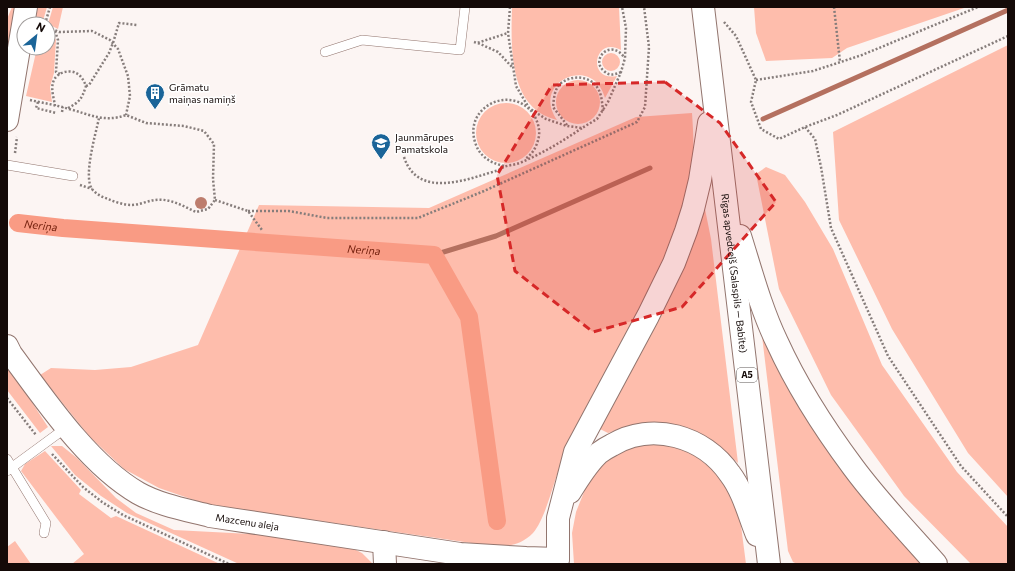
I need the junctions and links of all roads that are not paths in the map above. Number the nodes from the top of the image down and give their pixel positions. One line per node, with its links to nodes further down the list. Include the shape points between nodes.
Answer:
1 (26, 7): 6 (main road)
2 (465, 7): 4 (lane, via 460,50 362,40)
3 (703, 7): 5 (main road, Rīgas apvedceļš (Salaspils — Babīte) / A5)
4 (325, 52)
5 (714, 96): 9 (main road, Rīgas apvedceļš (Salaspils — Babīte) / A5); 13 (main road, via 694,209 686,231 648,316 575,452)
6 (7, 120)
7 (7, 165): 8 (lane)
8 (73, 176)
9 (724, 187): 18 (main road, Rīgas apvedceļš (Salaspils — Babīte) / A5); 19 (main road, via 776,342 801,388 853,468)
10 (7, 346): 11 (main road, Mazcenu aleja)
11 (67, 427): 12 (lane); 15 (main road, Mazcenu aleja, via 112,475 139,494 171,506 210,516)
12 (9, 466): 14 (lane, via 46,523)
13 (561, 504): 16 (main road, Mazcenu aleja, via 558,518 558,559 475,555); 18 (main road, via 585,468 600,452 633,435 670,434 704,448 731,474)
14 (44, 533)
15 (384, 542): 16 (main road, Mazcenu aleja); 17 (main road)
16 (434, 557)
17 (385, 564)
18 (768, 564)
19 (936, 564)

